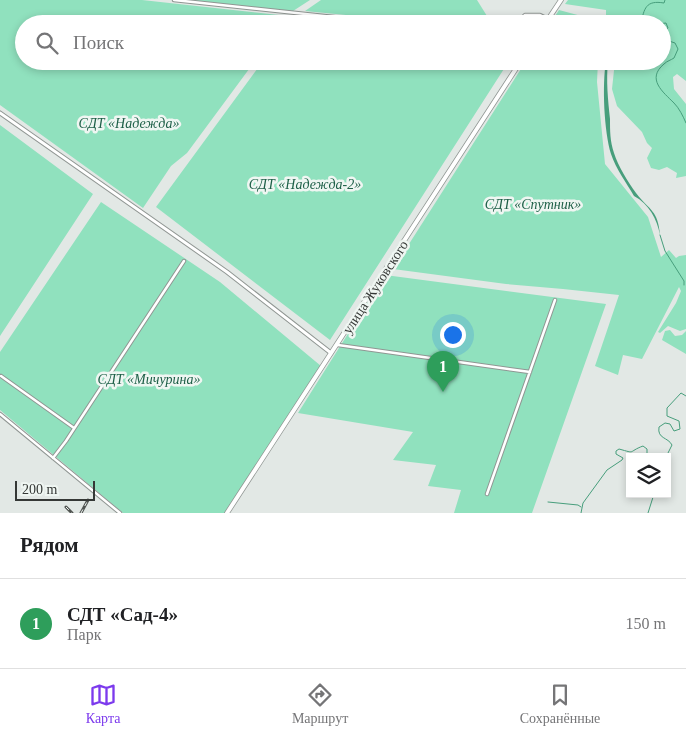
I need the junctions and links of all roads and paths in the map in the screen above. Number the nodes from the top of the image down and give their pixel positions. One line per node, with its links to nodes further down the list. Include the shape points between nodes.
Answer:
1 (174, 0): 3 (street)
2 (561, 0): 4 (main road)
3 (315, 15)
4 (551, 15)
5 (515, 70): 9 (main road, улица Жуковского)
6 (0, 113): 10 (street, via 227,272)
7 (184, 260): 14 (street)
8 (555, 300): 11 (street)
9 (338, 345): 10 (main road, улица Жуковского); 11 (street)
10 (332, 354): 18 (main road, улица Жуковского)
11 (530, 372): 16 (street)
12 (1, 376): 14 (street)
13 (0, 414): 15 (street)
14 (74, 428): 15 (street)
15 (53, 458): 17 (street)
16 (487, 494)
17 (120, 513)
18 (228, 513)

